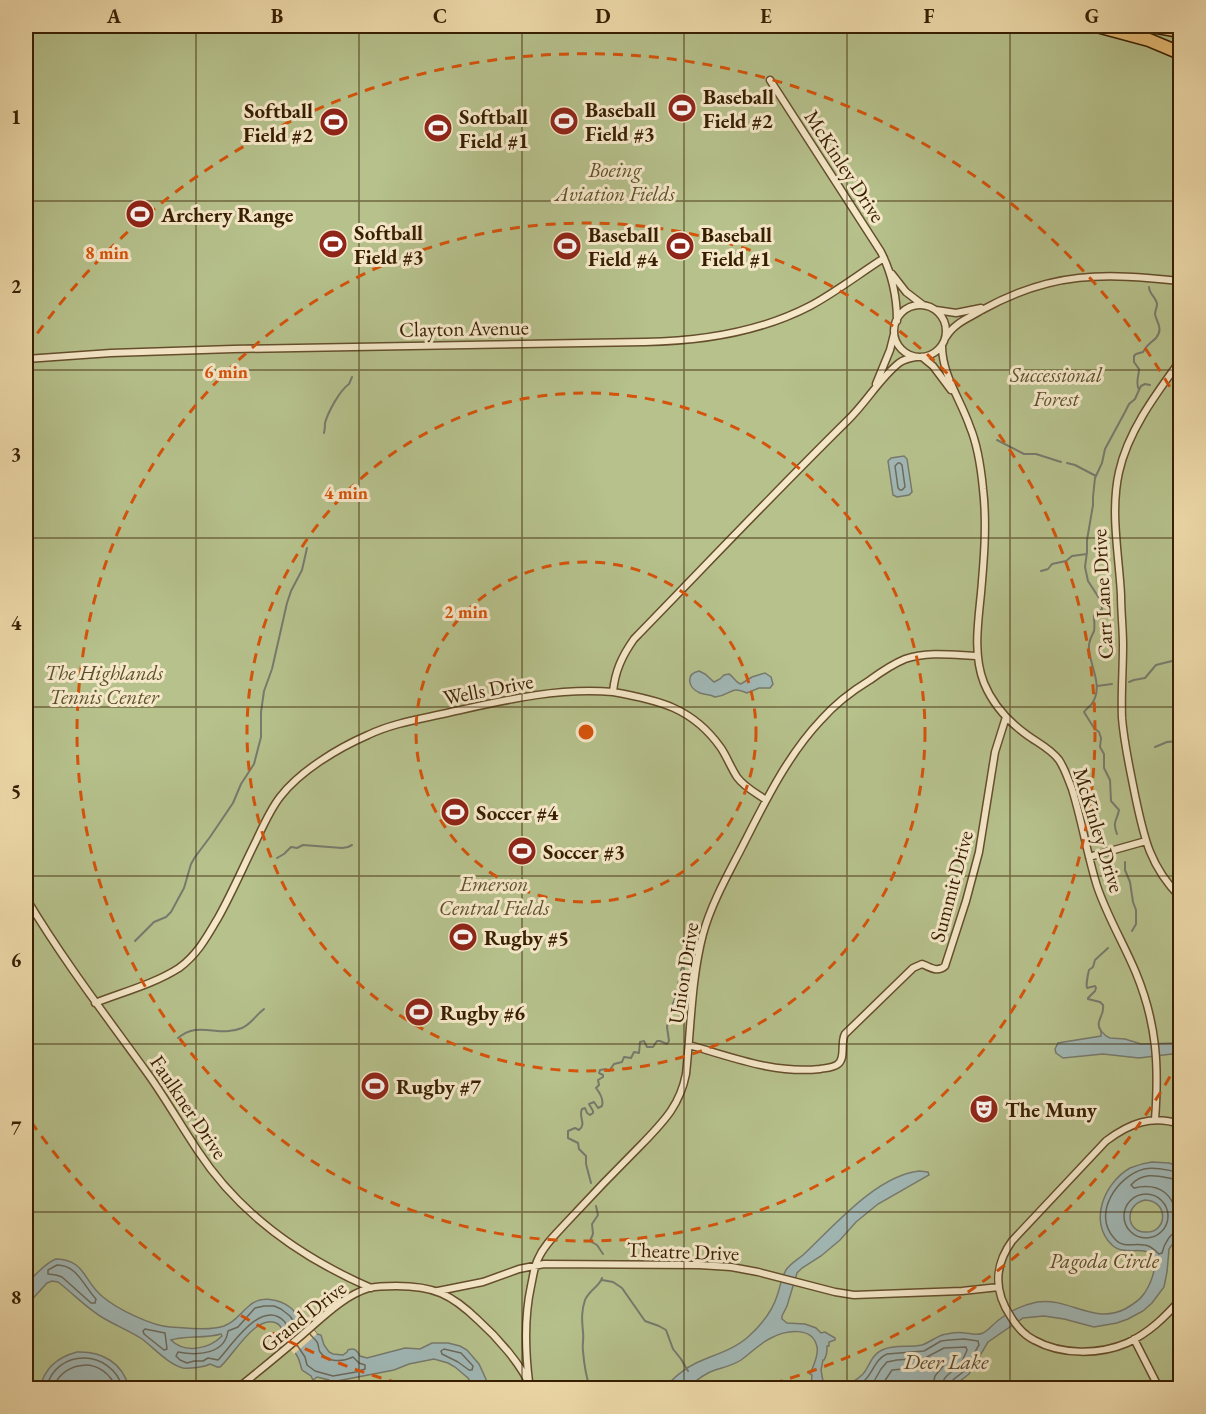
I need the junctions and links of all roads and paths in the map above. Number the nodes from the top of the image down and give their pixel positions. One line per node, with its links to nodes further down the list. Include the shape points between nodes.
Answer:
1 (1097, 26): 4 (highway)
2 (1152, 26): 3 (highway)
3 (1180, 31)
4 (1180, 52)
5 (770, 80): 6 (street, McKinley Drive)
6 (884, 258): 7 (street, McKinley Drive); 16 (street, Clayton Avenue, via 798,312 748,328 688,340 147,351)
7 (890, 271): 9 (street, McKinley Drive, via 911,297); 12 (street, McKinley Drive, via 896,297)
8 (1180, 282): 10 (street, via 1114,276 1074,279 1031,287)
9 (926, 306): 11 (street); 12 (street, via 909,308)
10 (987, 307): 11 (street, via 961,312); 13 (street, via 959,323)
11 (936, 310): 13 (street, via 944,322)
12 (896, 325): 15 (street, via 900,347); 18 (street)
13 (946, 337): 14 (street)
14 (942, 346): 15 (street); 19 (street, McKinley Drive, via 944,365)
15 (919, 357): 18 (street, via 900,362); 19 (street, McKinley Drive, via 933,366)
16 (26, 359)
17 (1180, 361): 24 (street, Carr Lane Drive, via 1130,439 1116,494 1123,643 1122,720)
18 (874, 390): 21 (street, via 634,639 620,661)
19 (957, 398): 20 (street, McKinley Drive, via 974,440 984,491)
20 (978, 656): 22 (street, McKinley Drive, via 986,688); 23 (street, Union Drive, via 914,657 893,665 856,689 808,734)
21 (613, 692): 23 (street, Wells Drive, via 666,704 694,720 721,748 739,779); 28 (street, Wells Drive, via 569,692 492,703 395,725 341,749 292,783 279,798 196,953 162,977)
22 (1006, 717): 25 (street, McKinley Drive, via 1060,761 1075,800); 29 (street, Summit Drive, via 995,752 979,852 945,966 935,970 922,964 913,968 845,1034 841,1060 834,1066 776,1069)
23 (766, 800): 29 (street, Union Drive, via 703,933)
24 (1146, 841): 25 (street); 26 (street, Carr Lane Drive, via 1156,864)
25 (1089, 857): 30 (street, McKinley Drive, via 1152,1022 1158,1082)
26 (1180, 897)
27 (26, 898): 28 (street, Faulkner Drive)
28 (95, 1003): 34 (street, Faulkner Drive, via 228,1190 255,1217 301,1252)
29 (689, 1045): 32 (street, Union Drive, via 684,1086 669,1115 546,1245)
30 (1155, 1120): 31 (street); 33 (street, via 1123,1129 1106,1141 1016,1235 999,1268)
31 (1180, 1124)
32 (536, 1265): 33 (street, Theatre Drive, via 716,1266 751,1270 854,1295); 35 (street, Theatre Drive); 38 (street, Union Drive, via 525,1332)
33 (999, 1287): 37 (street, via 1017,1326 1037,1342 1073,1351 1104,1349)
34 (370, 1288): 35 (street, Grand Drive, via 403,1286); 39 (street, Grand Drive, via 347,1299)
35 (438, 1291): 38 (street, Grand Drive, via 481,1322)
36 (1180, 1300): 37 (street, via 1160,1322)
37 (1134, 1339): 40 (street)
38 (530, 1385)
39 (238, 1389)
40 (1159, 1389)

